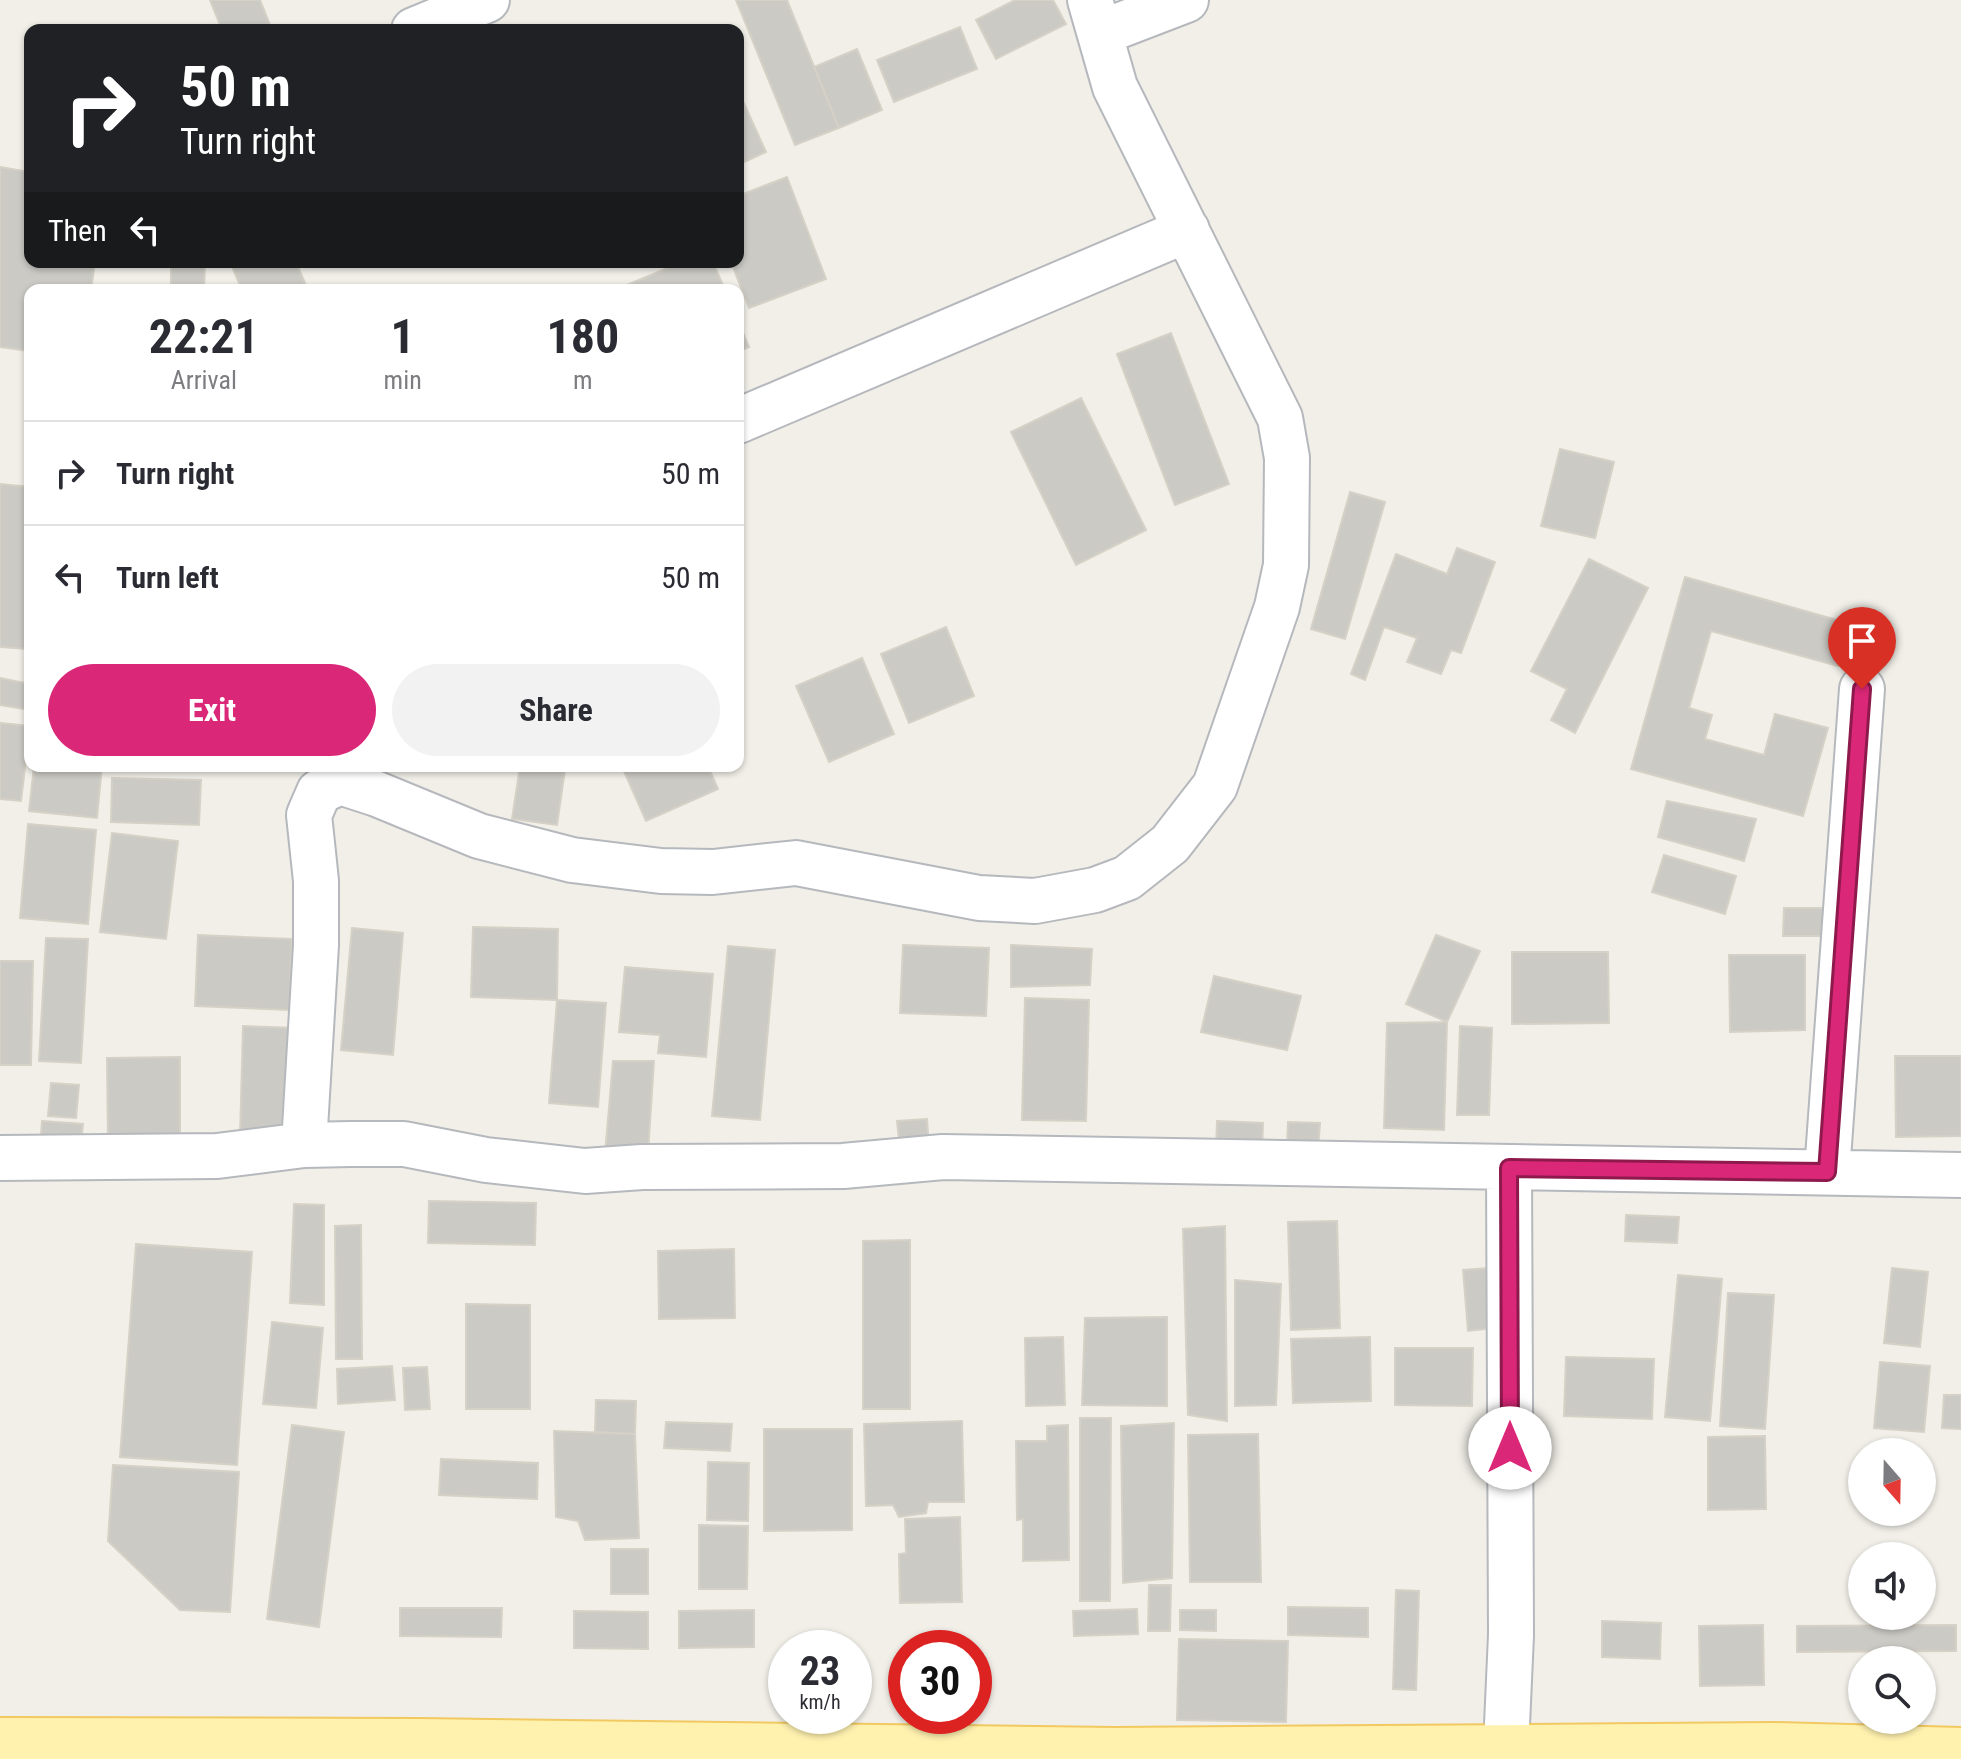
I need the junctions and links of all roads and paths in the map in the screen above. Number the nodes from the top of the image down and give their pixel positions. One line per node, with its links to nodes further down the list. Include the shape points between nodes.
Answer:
1 (487, 0): 4 (street)
2 (1186, 0): 3 (street)
3 (1095, 17): 5 (street, via 1115,87)
4 (429, 24)
5 (1187, 230): 6 (street); 8 (street, via 1280,418 1287,458 1286,565 1277,607 1215,786 1170,844 1127,878 1095,890 1035,901 979,898 796,863 713,872 572,860 479,836 340,782 319,792 309,815 316,945)
6 (744, 418)
7 (1862, 689): 11 (street)
8 (304, 1145): 9 (street, via 217,1156); 10 (street, via 404,1144 585,1171 843,1166 943,1157)
9 (0, 1158)
10 (1509, 1168): 11 (street); 14 (street, via 1511,1635)
11 (1827, 1172): 12 (street)
12 (1961, 1175)
13 (0, 1740): 14 (main road, via 1114,1750)
14 (1506, 1747): 15 (main road)
15 (1961, 1750)

